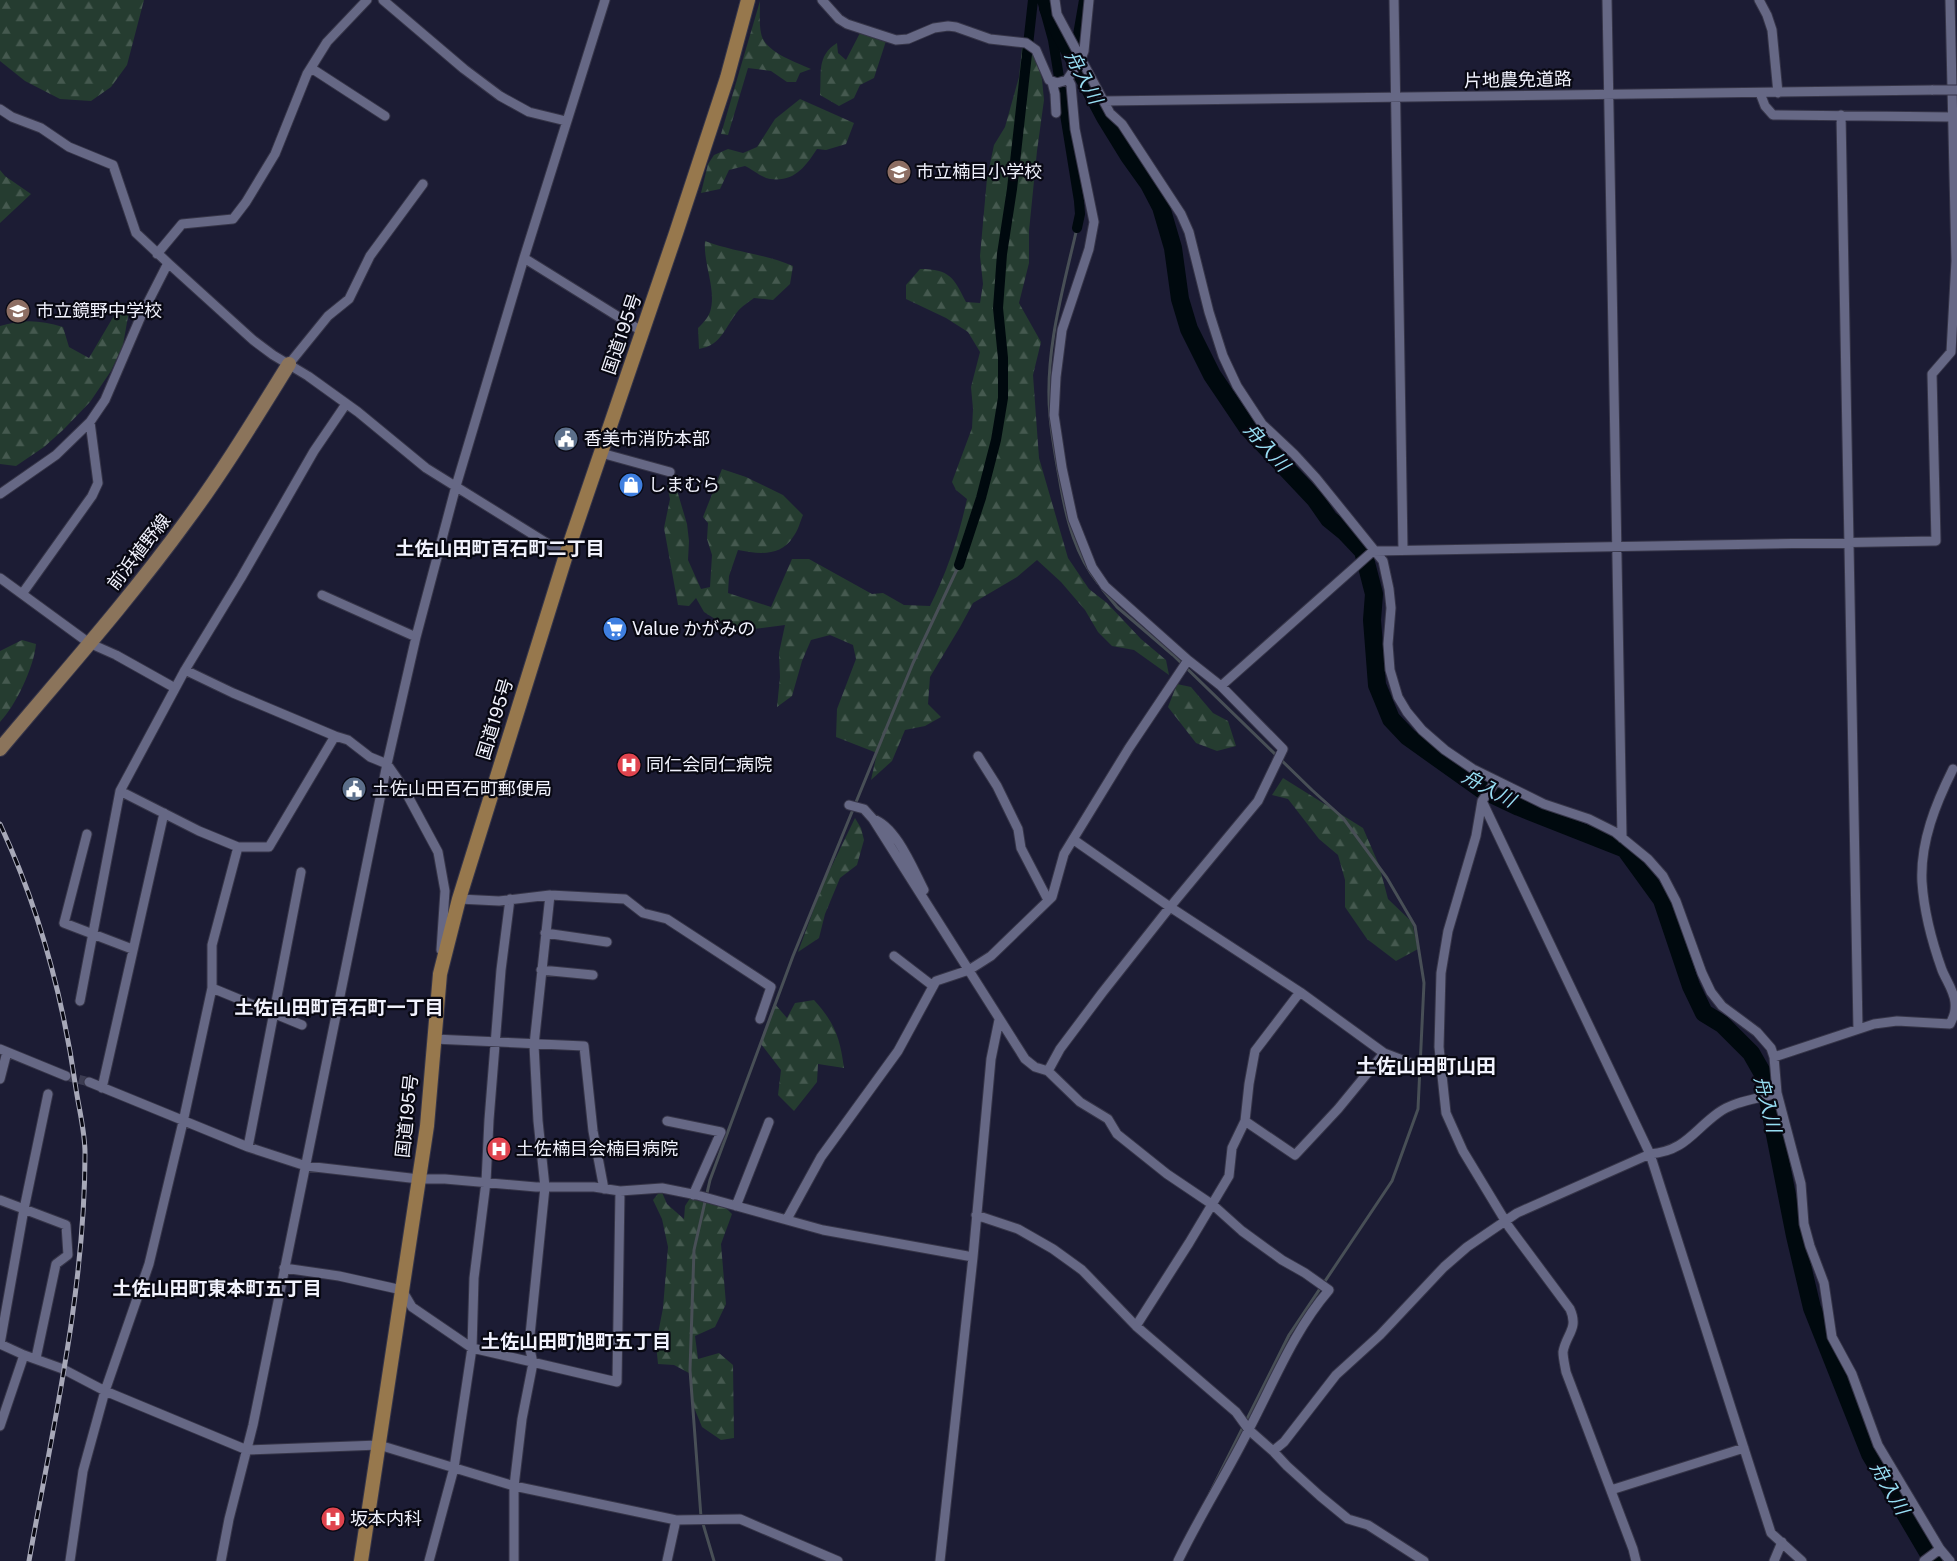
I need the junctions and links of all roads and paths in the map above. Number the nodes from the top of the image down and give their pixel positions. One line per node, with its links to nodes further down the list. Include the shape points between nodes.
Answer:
1 (367, 0): 13 (street, via 327,42)
2 (383, 0): 27 (street, via 500,96 529,112)
3 (605, 0): 27 (street)
4 (748, 0): 32 (highway, 国道195号, via 724,87)
5 (822, 0): 15 (street, via 847,24 896,40 948,26 990,39 1029,45 1046,75)
6 (1055, 0): 12 (street, via 1057,14)
7 (1089, 0): 12 (street, via 1084,51)
8 (1394, 0): 20 (street)
9 (1607, 0): 19 (street)
10 (1759, 0): 18 (street, via 1772,30)
11 (1950, 0): 26 (street)
12 (1078, 62): 14 (street); 21 (street)
13 (311, 68): 25 (street); 29 (street, via 276,154 233,219 182,224)
14 (1067, 79): 15 (street); 50 (street, via 1071,84 1075,129 1094,222 1089,249 1062,330 1057,368 1054,415 1062,468 1073,519 1092,567 1105,586)
15 (1055, 82): 23 (street)
16 (1957, 90): 18 (street, 片地農免道路, bridge)
17 (1760, 93): 18 (street, 片地農免道路); 19 (street, 片地農免道路); 24 (street, via 1773,115)
18 (1778, 93)
19 (1609, 95): 20 (street, 片地農免道路); 41 (street)
20 (1396, 97): 21 (street, 片地農免道路); 42 (street)
21 (1104, 100): 43 (street, via 1185,223 1223,356 1237,386 1262,424 1316,478)
22 (0, 109): 29 (street, via 41,128 69,146 113,165 136,233)
23 (1056, 113)
24 (1841, 115): 26 (street); 40 (street)
25 (385, 116)
26 (1951, 117): 40 (street, via 1956,261 1951,352 1932,374 1936,541)
27 (566, 121): 30 (street)
28 (423, 184): 33 (street, via 370,256 349,299 328,316)
29 (158, 254): 31 (street)
30 (524, 258): 32 (street); 38 (street)
31 (168, 263): 33 (street, via 253,340); 35 (street, via 105,400)
32 (643, 332): 36 (highway, 国道195号)
33 (289, 364): 34 (street); 49 (main road, 前浜植野線, via 197,507)
34 (346, 404): 38 (street, via 426,468); 51 (street, via 314,451)
35 (90, 422): 39 (street, via 56,455); 46 (street, via 98,483)
36 (601, 453): 37 (street); 44 (highway, 国道195号)
37 (670, 472)
38 (456, 486): 44 (street); 48 (street)
39 (0, 494)
40 (1848, 542): 41 (street); 91 (street)
41 (1616, 546): 42 (street); 65 (street)
42 (1403, 550): 43 (street)
43 (1374, 551): 52 (street); 59 (street, via 1383,561 1389,589 1389,661 1398,697 1422,730 1445,750)
44 (566, 555): 70 (highway, 国道195号)
45 (0, 578): 46 (street)
46 (22, 594): 49 (street)
47 (322, 595): 48 (street)
48 (416, 637): 57 (street)
49 (89, 643): 53 (street); 55 (main road, 前浜植野線)
50 (1187, 661): 52 (street); 66 (street, via 1128,748)
51 (185, 670): 53 (street); 54 (street)
52 (1221, 686): 73 (street, via 1283,749 1258,801)
53 (174, 688): 60 (street)
54 (334, 736): 57 (street, via 348,740 370,757); 67 (street, via 269,847)
55 (0, 750)
56 (978, 756): 72 (street, via 1018,829 1021,848)
57 (387, 764): 81 (street, via 403,786 438,852 445,891); 112 (street)
58 (1953, 769): 91 (street, via 1939,796 1924,847 1922,881 1930,933 1955,999 1956,1012 1950,1024 1897,1021)
59 (1496, 781): 61 (street); 65 (street, via 1544,804 1589,820)
60 (120, 791): 63 (street); 75 (street)
61 (1482, 801): 98 (street, via 1476,836 1448,931 1441,972); 111 (street)
62 (849, 805): 80 (street, via 864,809 873,819)
63 (164, 813): 67 (street); 77 (street)
64 (87, 834): 75 (street, via 64,923)
65 (1622, 838): 97 (street, via 1663,876 1683,917 1711,992 1722,1006 1757,1032 1771,1048)
66 (1074, 840): 72 (street, via 1064,854 1052,897); 73 (street)
67 (238, 847): 84 (street, via 212,945)
68 (301, 872): 87 (street)
69 (550, 895): 71 (street); 74 (street); 88 (street, via 625,899 643,913 668,919 771,987)
70 (459, 899): 71 (street); 81 (highway, 国道195号)
71 (510, 899): 93 (street)
72 (1048, 900): 80 (street, via 991,956)
73 (1170, 907): 85 (street); 99 (street, via 1060,1049)
74 (545, 933): 76 (street); 79 (street)
75 (92, 934): 77 (street); 86 (street)
76 (607, 942)
77 (132, 949): 103 (street)
78 (894, 956): 83 (street)
79 (541, 970): 82 (street); 94 (street)
80 (969, 970): 83 (street, via 936,981); 89 (street)
81 (440, 974): 92 (highway, 国道195号)
82 (593, 975)
83 (933, 986): 124 (street, via 898,1051 821,1157)
84 (212, 988): 87 (street); 108 (street)
85 (1300, 992): 96 (street); 106 (street, via 1255,1051)
86 (80, 1001)
87 (274, 1013): 90 (street); 110 (street)
88 (760, 1019)
89 (999, 1020): 99 (street, via 1025,1059); 123 (street, via 991,1059)
90 (302, 1025)
91 (1858, 1029): 97 (street)
92 (434, 1039): 93 (street); 113 (highway, 国道195号)
93 (496, 1042): 94 (street); 114 (street)
94 (534, 1045): 115 (street); 116 (street, via 584,1046)
95 (3, 1050): 100 (street); 101 (street)
96 (1384, 1053): 98 (street, via 1426,1070); 106 (street, via 1295,1155)
97 (1774, 1057): 105 (street)
98 (1440, 1066): 125 (street, via 1446,1113 1464,1151)
99 (1048, 1071): 120 (street, via 1080,1102 1108,1119 1117,1134)
100 (66, 1076)
101 (0, 1079)
102 (89, 1082): 103 (street)
103 (102, 1088): 108 (street)
104 (48, 1094): 122 (street)
105 (1770, 1095): 111 (street, via 1731,1106 1718,1113 1688,1140 1663,1152); 147 (street, via 1801,1184 1804,1224 1824,1283 1832,1337 1852,1374 1878,1445)
106 (1245, 1120): 120 (street, via 1232,1148 1228,1176)
107 (667, 1121): 118 (street, via 721,1132)
108 (183, 1122): 110 (street); 135 (street, via 149,1264)
109 (769, 1122): 121 (street)
110 (248, 1147): 112 (street)
111 (1650, 1154): 125 (street); 139 (street)
112 (306, 1166): 113 (street); 127 (street)
113 (419, 1179): 114 (street); 128 (highway, 国道195号)
114 (486, 1182): 115 (street); 131 (street, via 474,1278)
115 (545, 1187): 116 (street); 134 (street, via 529,1344)
116 (604, 1189): 117 (street)
117 (620, 1191): 118 (street, via 662,1188); 134 (street, via 617,1382)
118 (695, 1195): 121 (street)
119 (0, 1200): 122 (street)
120 (1213, 1205): 129 (street); 137 (street, via 1242,1231 1329,1290 1311,1310 1291,1344)
121 (736, 1206): 124 (street)
122 (24, 1209): 130 (street); 133 (street, via 66,1225 68,1255 56,1264)
123 (976, 1216): 126 (street); 129 (street, via 1018,1229 1053,1249 1082,1270)
124 (787, 1219): 126 (street, via 824,1230)
125 (1505, 1220): 141 (street, via 1444,1267 1380,1335 1336,1375 1284,1442); 144 (street, via 1574,1317 1563,1352 1566,1372)
126 (973, 1257): 155 (street)
127 (284, 1268): 128 (street); 140 (street)
128 (402, 1290): 131 (street, via 412,1307); 138 (highway, 国道195号)
129 (1136, 1326): 137 (street, via 1222,1400)
130 (0, 1344): 132 (street)
131 (472, 1348): 134 (street); 142 (street)
132 (24, 1355): 133 (street); 136 (street)
133 (36, 1358): 135 (street)
134 (533, 1363): 143 (street)
135 (105, 1391): 140 (street); 148 (street, via 83,1471)
136 (0, 1426)
137 (1249, 1430): 141 (street); 156 (street)
138 (379, 1445): 140 (street); 142 (street); 150 (highway, 国道195号)
139 (1744, 1448): 144 (street); 146 (street, via 1771,1533)
140 (247, 1450): 149 (street)
141 (1273, 1451): 157 (street, via 1348,1519 1368,1525)
142 (454, 1468): 143 (street); 151 (street)
143 (514, 1486): 145 (street); 152 (street)
144 (1611, 1490): 158 (street)
145 (676, 1520): 153 (street); 154 (street, via 740,1519)
146 (1782, 1542): 159 (street); 160 (street)
147 (1940, 1549): 161 (street); 162 (street)
148 (70, 1561)
149 (222, 1561)
150 (361, 1561)
151 (429, 1561)
152 (514, 1561)
153 (667, 1561)
154 (838, 1561)
155 (940, 1561)
156 (1178, 1561)
157 (1424, 1561)
158 (1636, 1561)
159 (1774, 1561)
160 (1802, 1561)
161 (1924, 1561)
162 (1950, 1561)

